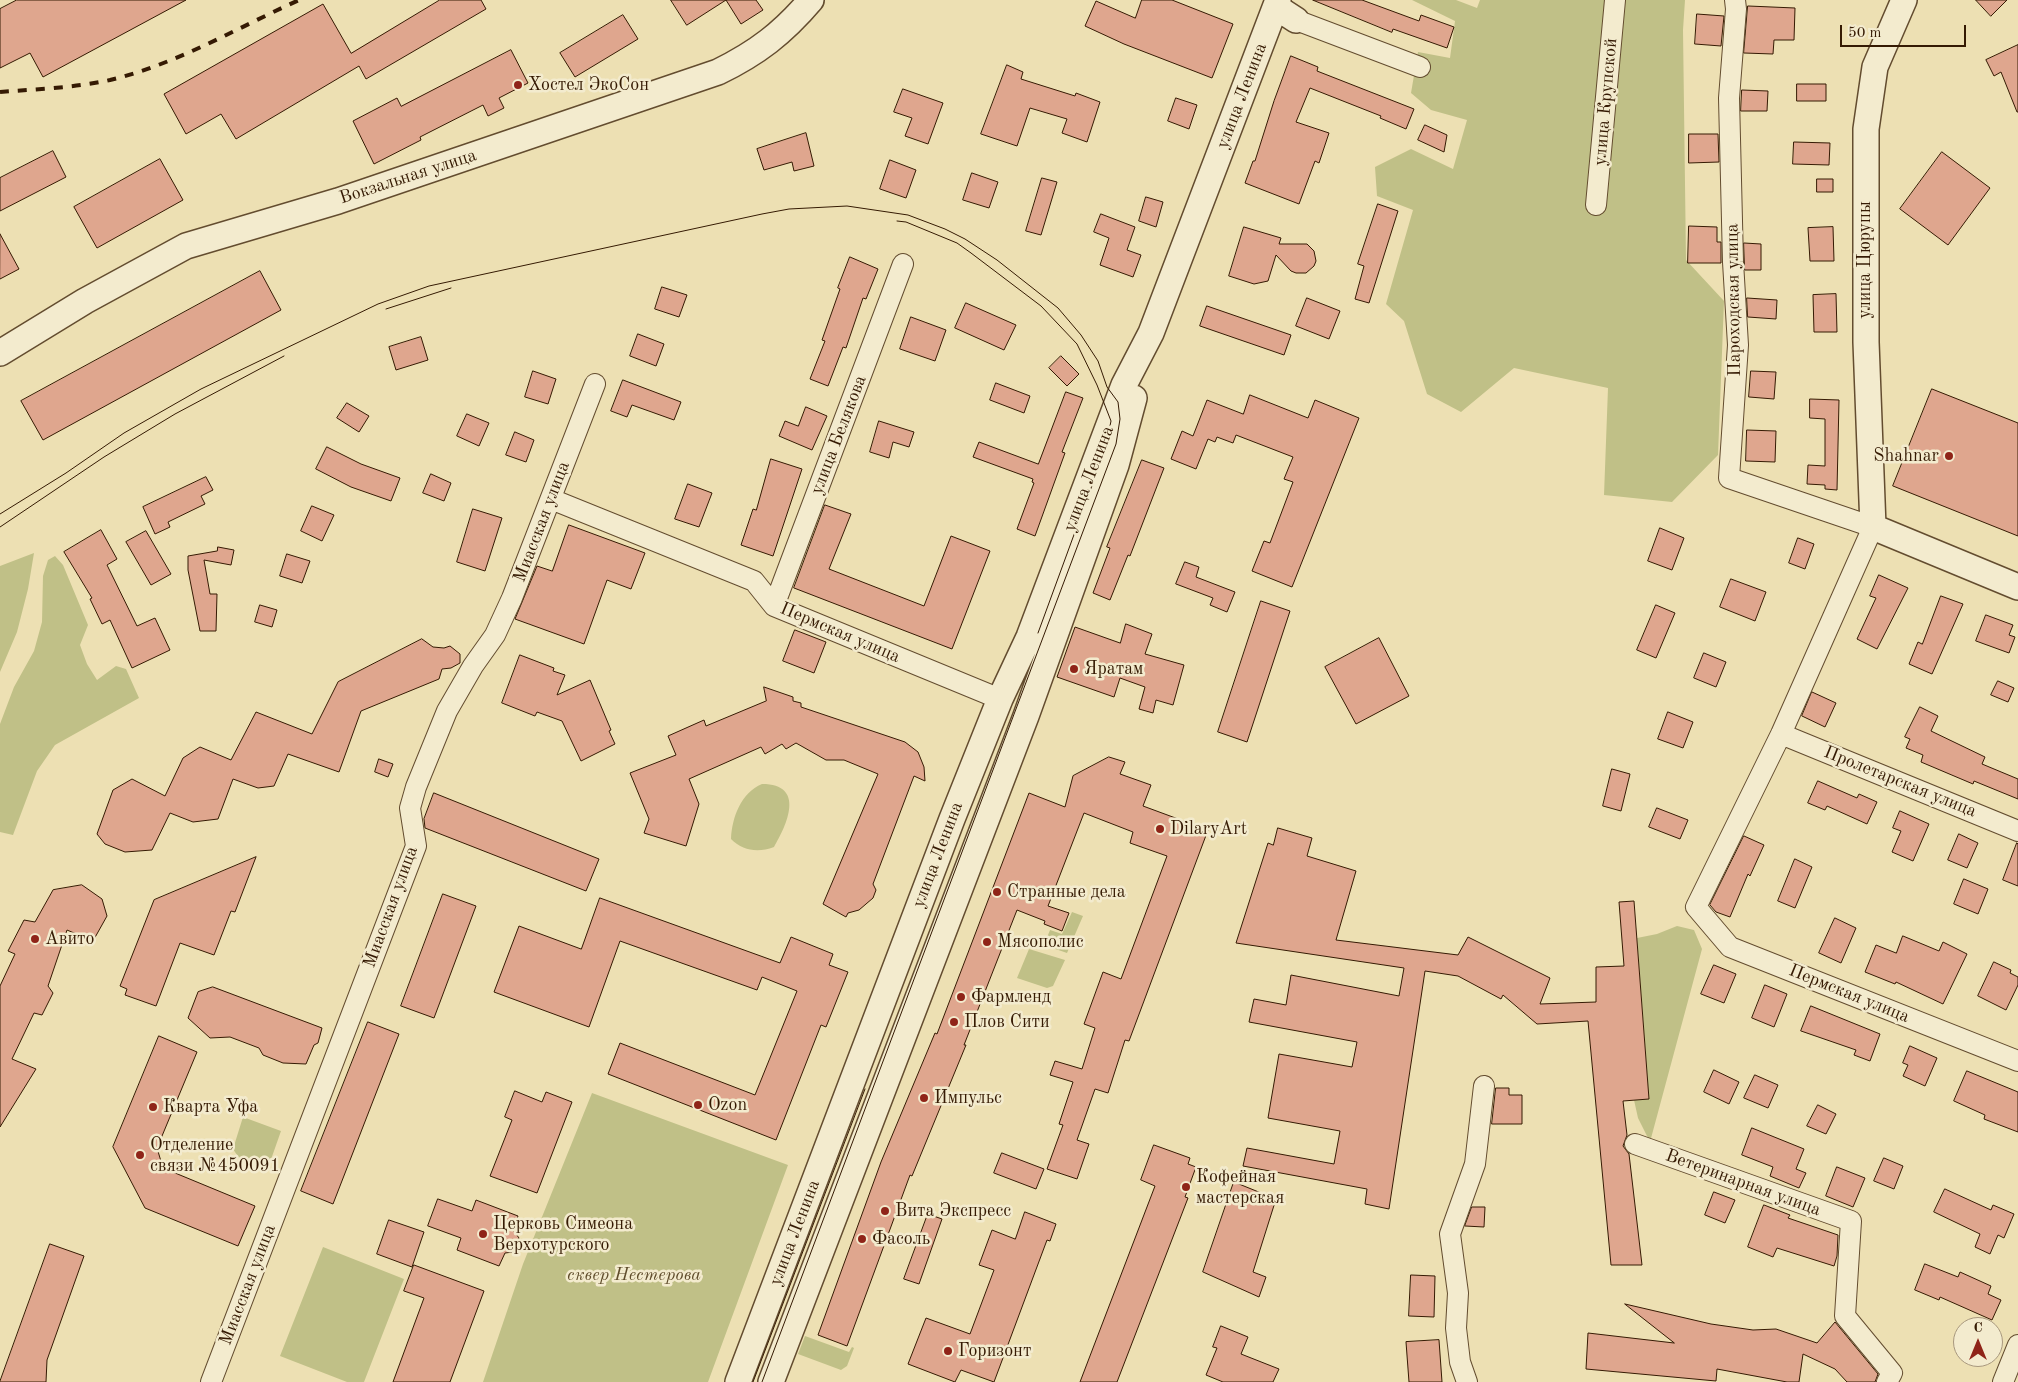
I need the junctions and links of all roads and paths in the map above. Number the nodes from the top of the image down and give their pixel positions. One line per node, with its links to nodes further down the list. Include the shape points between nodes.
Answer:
1 (811, 0): 10 (street, Вокзальная улица, via 790,24 746,59 718,72 338,201 186,246 85,301)
2 (1615, 0): 7 (street, улица Крупской)
3 (1735, 0): 13 (street, Пароходская улица, via 1729,98 1738,346 1729,478)
4 (1904, 0): 13 (street, улица Цюрупы, via 1875,67 1866,129 1866,342)
5 (1283, 9): 6 (street); 9 (street, улица Ленина)
6 (1420, 67)
7 (1596, 205)
8 (903, 264): 15 (street, улица Белякова)
9 (1151, 332): 16 (street, улица Ленина, via 1124,385 1031,630); 24 (street, улица Ленина, via 1116,465 1032,699)
10 (0, 353)
11 (596, 384): 12 (street, Миасская улица)
12 (550, 499): 15 (street, Пермская улица, via 754,581); 25 (street, Миасская улица, via 495,635 446,711 416,787 410,808 416,846)
13 (1872, 527): 14 (street); 17 (street)
14 (2018, 587)
15 (774, 606): 16 (street, Пермская улица)
16 (1000, 699): 23 (street, улица Ленина)
17 (1781, 734): 18 (street, Пролетарская улица); 19 (street, Пермская улица, via 1696,906 1730,947)
18 (2018, 831)
19 (2018, 1061)
20 (1484, 1086): 28 (street, via 1475,1164 1450,1234 1458,1293 1456,1328 1460,1362)
21 (1635, 1144): 29 (street, Ветеринарная улица, via 1851,1221 1845,1316 1892,1373)
22 (2018, 1345): 30 (street)
23 (751, 1347): 24 (street); 26 (street, улица Ленина)
24 (781, 1356): 27 (street, улица Ленина)
25 (211, 1382)
26 (738, 1382)
27 (771, 1382)
28 (1467, 1382)
29 (1887, 1382)
30 (2003, 1382)

